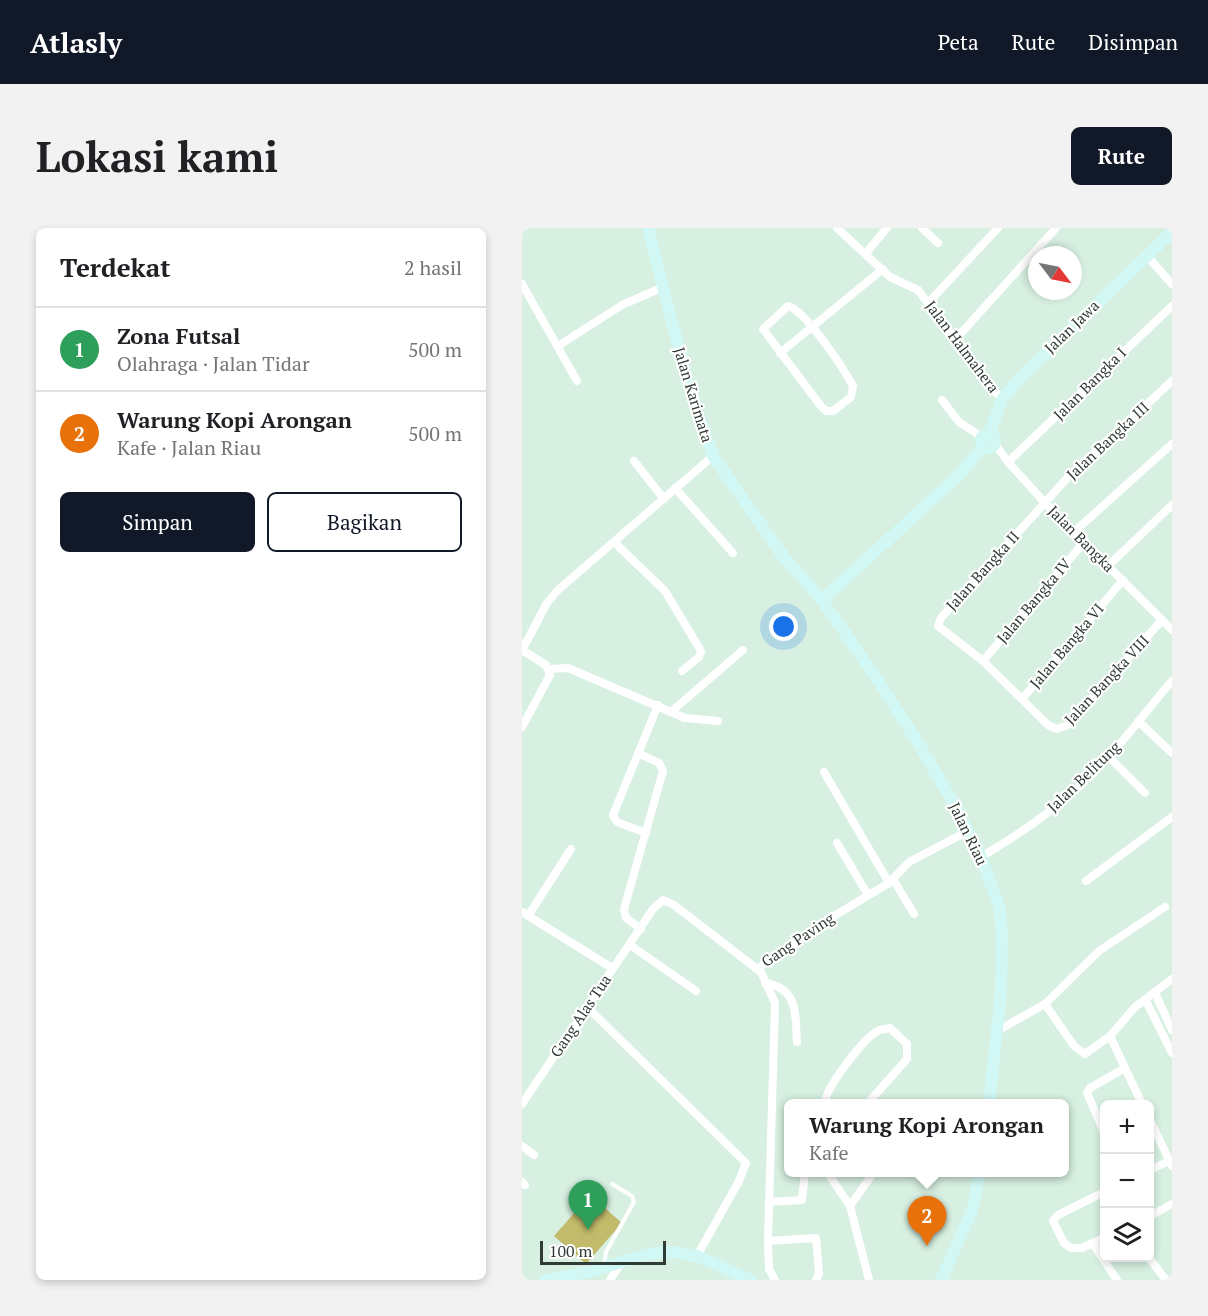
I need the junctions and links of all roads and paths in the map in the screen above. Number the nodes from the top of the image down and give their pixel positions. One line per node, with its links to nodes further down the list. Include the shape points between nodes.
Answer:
1 (648, 228): 14 (main road, Jalan Karimata)
2 (837, 228): 9 (street, Jalan Halmahera)
3 (887, 228): 9 (street)
4 (922, 228): 8 (street)
5 (998, 228): 15 (street)
6 (1056, 228): 18 (street)
7 (1172, 232): 10 (main road, Jalan Jawa)
8 (938, 243)
9 (866, 253): 11 (street, Jalan Halmahera)
10 (1151, 253): 13 (street); 24 (main road, Jalan Jawa, via 1050,348)
11 (883, 269): 15 (street, Jalan Halmahera, via 894,280 918,290); 17 (street)
12 (522, 284): 19 (street)
13 (1172, 284)
14 (663, 287): 19 (street, via 622,305); 27 (main road, Jalan Karimata)
15 (929, 302): 18 (street, Jalan Halmahera)
16 (1172, 306): 29 (street, Jalan Bangka I)
17 (811, 327): 20 (street); 20 (street, via 792,306 784,309 763,329); 20 (street, via 853,386 853,395 844,404 831,412 823,408)
18 (954, 341): 24 (street, Jalan Halmahera)
19 (558, 346): 21 (street)
20 (780, 353)
21 (577, 381)
22 (1172, 381): 32 (street, Jalan Bangka III)
23 (942, 400): 25 (street, Jalan Bangka, via 959,422)
24 (1002, 400): 25 (main road, Jalan Jawa)
25 (987, 440): 29 (street, Jalan Bangka); 40 (main road, Jalan Jawa, via 959,475)
26 (1172, 444): 34 (street)
27 (712, 456): 30 (street); 40 (main road, Jalan Karimata, via 783,556)
28 (634, 461): 31 (street)
29 (1008, 462): 32 (street, Jalan Bangka)
30 (675, 488): 31 (street); 37 (street)
31 (664, 499): 36 (street)
32 (1045, 503): 34 (street, Jalan Bangka); 45 (street, Jalan Bangka II, via 939,623 941,631)
33 (1172, 505): 38 (street)
34 (1075, 531): 35 (street, Jalan Bangka)
35 (1085, 541): 38 (street, Jalan Bangka); 45 (street, Jalan Bangka IV)
36 (615, 543): 43 (street, via 558,590); 47 (street, via 665,591 701,651)
37 (733, 553)
38 (1109, 564): 39 (street, Jalan Bangka)
39 (1123, 580): 41 (street, Jalan Bangka); 49 (street, Jalan Bangka VI)
40 (822, 600): 61 (main road, Jalan Riau, via 917,741)
41 (1162, 620): 42 (street, Jalan Bangka); 49 (street, Jalan Bangka VIII, via 1065,727 1048,725)
42 (1172, 630)
43 (522, 650): 46 (street)
44 (744, 650): 51 (street)
45 (983, 661): 49 (street, Jalan Bangka VI)
46 (549, 669): 50 (street, via 568,668); 54 (street, via 549,678)
47 (682, 671)
48 (1172, 681): 52 (street, Jalan Belitung)
49 (1023, 698)
50 (658, 705): 51 (street); 55 (street)
51 (672, 711): 53 (street, via 685,718)
52 (1138, 721): 56 (street); 57 (street, Jalan Belitung)
53 (718, 722)
54 (522, 727)
55 (638, 753): 62 (street, via 658,762 663,769); 62 (street, via 613,817)
56 (1172, 753)
57 (1109, 757): 59 (street); 65 (street, Jalan Belitung, via 1029,828)
58 (824, 771): 66 (street)
59 (1145, 793)
60 (1172, 817): 67 (street)
61 (968, 831): 65 (main road, Jalan Riau); 66 (street, Gang Paving, via 909,862)
62 (646, 833): 72 (street, via 624,911 626,918)
63 (837, 843): 68 (street)
64 (571, 849): 70 (street)
65 (981, 858): 84 (main road, Jalan Riau, via 1002,922)
66 (891, 881): 68 (street, Gang Paving); 71 (street)
67 (1086, 881)
68 (868, 895): 75 (street, Gang Paving)
69 (1165, 907): 81 (street, via 1099,951)
70 (525, 914): 74 (street)
71 (914, 914)
72 (641, 928): 73 (street, Gang Alas Tua); 75 (street, Gang Paving, via 659,902 665,901)
73 (630, 945): 74 (street, Gang Alas Tua); 78 (street)
74 (612, 968): 82 (street, Gang Alas Tua)
75 (757, 969): 77 (street)
76 (1172, 979): 79 (street)
77 (765, 983): 86 (street, via 782,990 794,1002); 106 (street, via 775,1003)
78 (696, 991)
79 (1155, 993): 80 (street); 83 (street)
80 (1145, 999): 85 (street); 87 (street)
81 (1045, 1004): 84 (street); 85 (street, via 1082,1054)
82 (588, 1008): 93 (street, Gang Alas Tua); 113 (street, via 746,1163)
83 (1172, 1030)
84 (997, 1031): 91 (main road, Jalan Riau)
85 (1110, 1036): 88 (street)
86 (797, 1042)
87 (1172, 1053)
88 (1125, 1068): 92 (street); 94 (street, via 1087,1093)
89 (826, 1099): 90 (street, via 827,1090 856,1054 877,1031 890,1028 907,1044 907,1059)
90 (871, 1099)
91 (990, 1099)
92 (1140, 1100)
93 (523, 1101)
94 (1100, 1123)
95 (1154, 1130): 98 (street)
96 (522, 1146): 97 (street)
97 (534, 1155)
98 (1170, 1163): 99 (street)
99 (1154, 1168)
100 (805, 1177): 106 (street, via 802,1200)
101 (829, 1177): 108 (street)
102 (871, 1177): 108 (street)
103 (979, 1177): 123 (main road, via 972,1211)
104 (612, 1184): 116 (lane, via 632,1196 634,1202 606,1252)
105 (1100, 1194): 112 (street, via 1053,1219 1068,1247)
106 (769, 1202): 111 (street)
107 (1172, 1204): 109 (street)
108 (850, 1206): 122 (street)
109 (1154, 1213)
110 (1100, 1240): 112 (street)
111 (768, 1241): 120 (street, via 769,1269); 121 (street, via 816,1238)
112 (1093, 1244): 124 (street)
113 (697, 1256): 114 (main road, via 662,1252); 119 (main road)
114 (622, 1262): 116 (main road); 118 (street)
115 (1153, 1262): 125 (street)
116 (604, 1267): 117 (main road)
117 (545, 1280)
118 (610, 1280)
119 (751, 1280)
120 (776, 1280)
121 (816, 1280)
122 (869, 1280)
123 (941, 1280)
124 (1117, 1280)
125 (1166, 1280)

